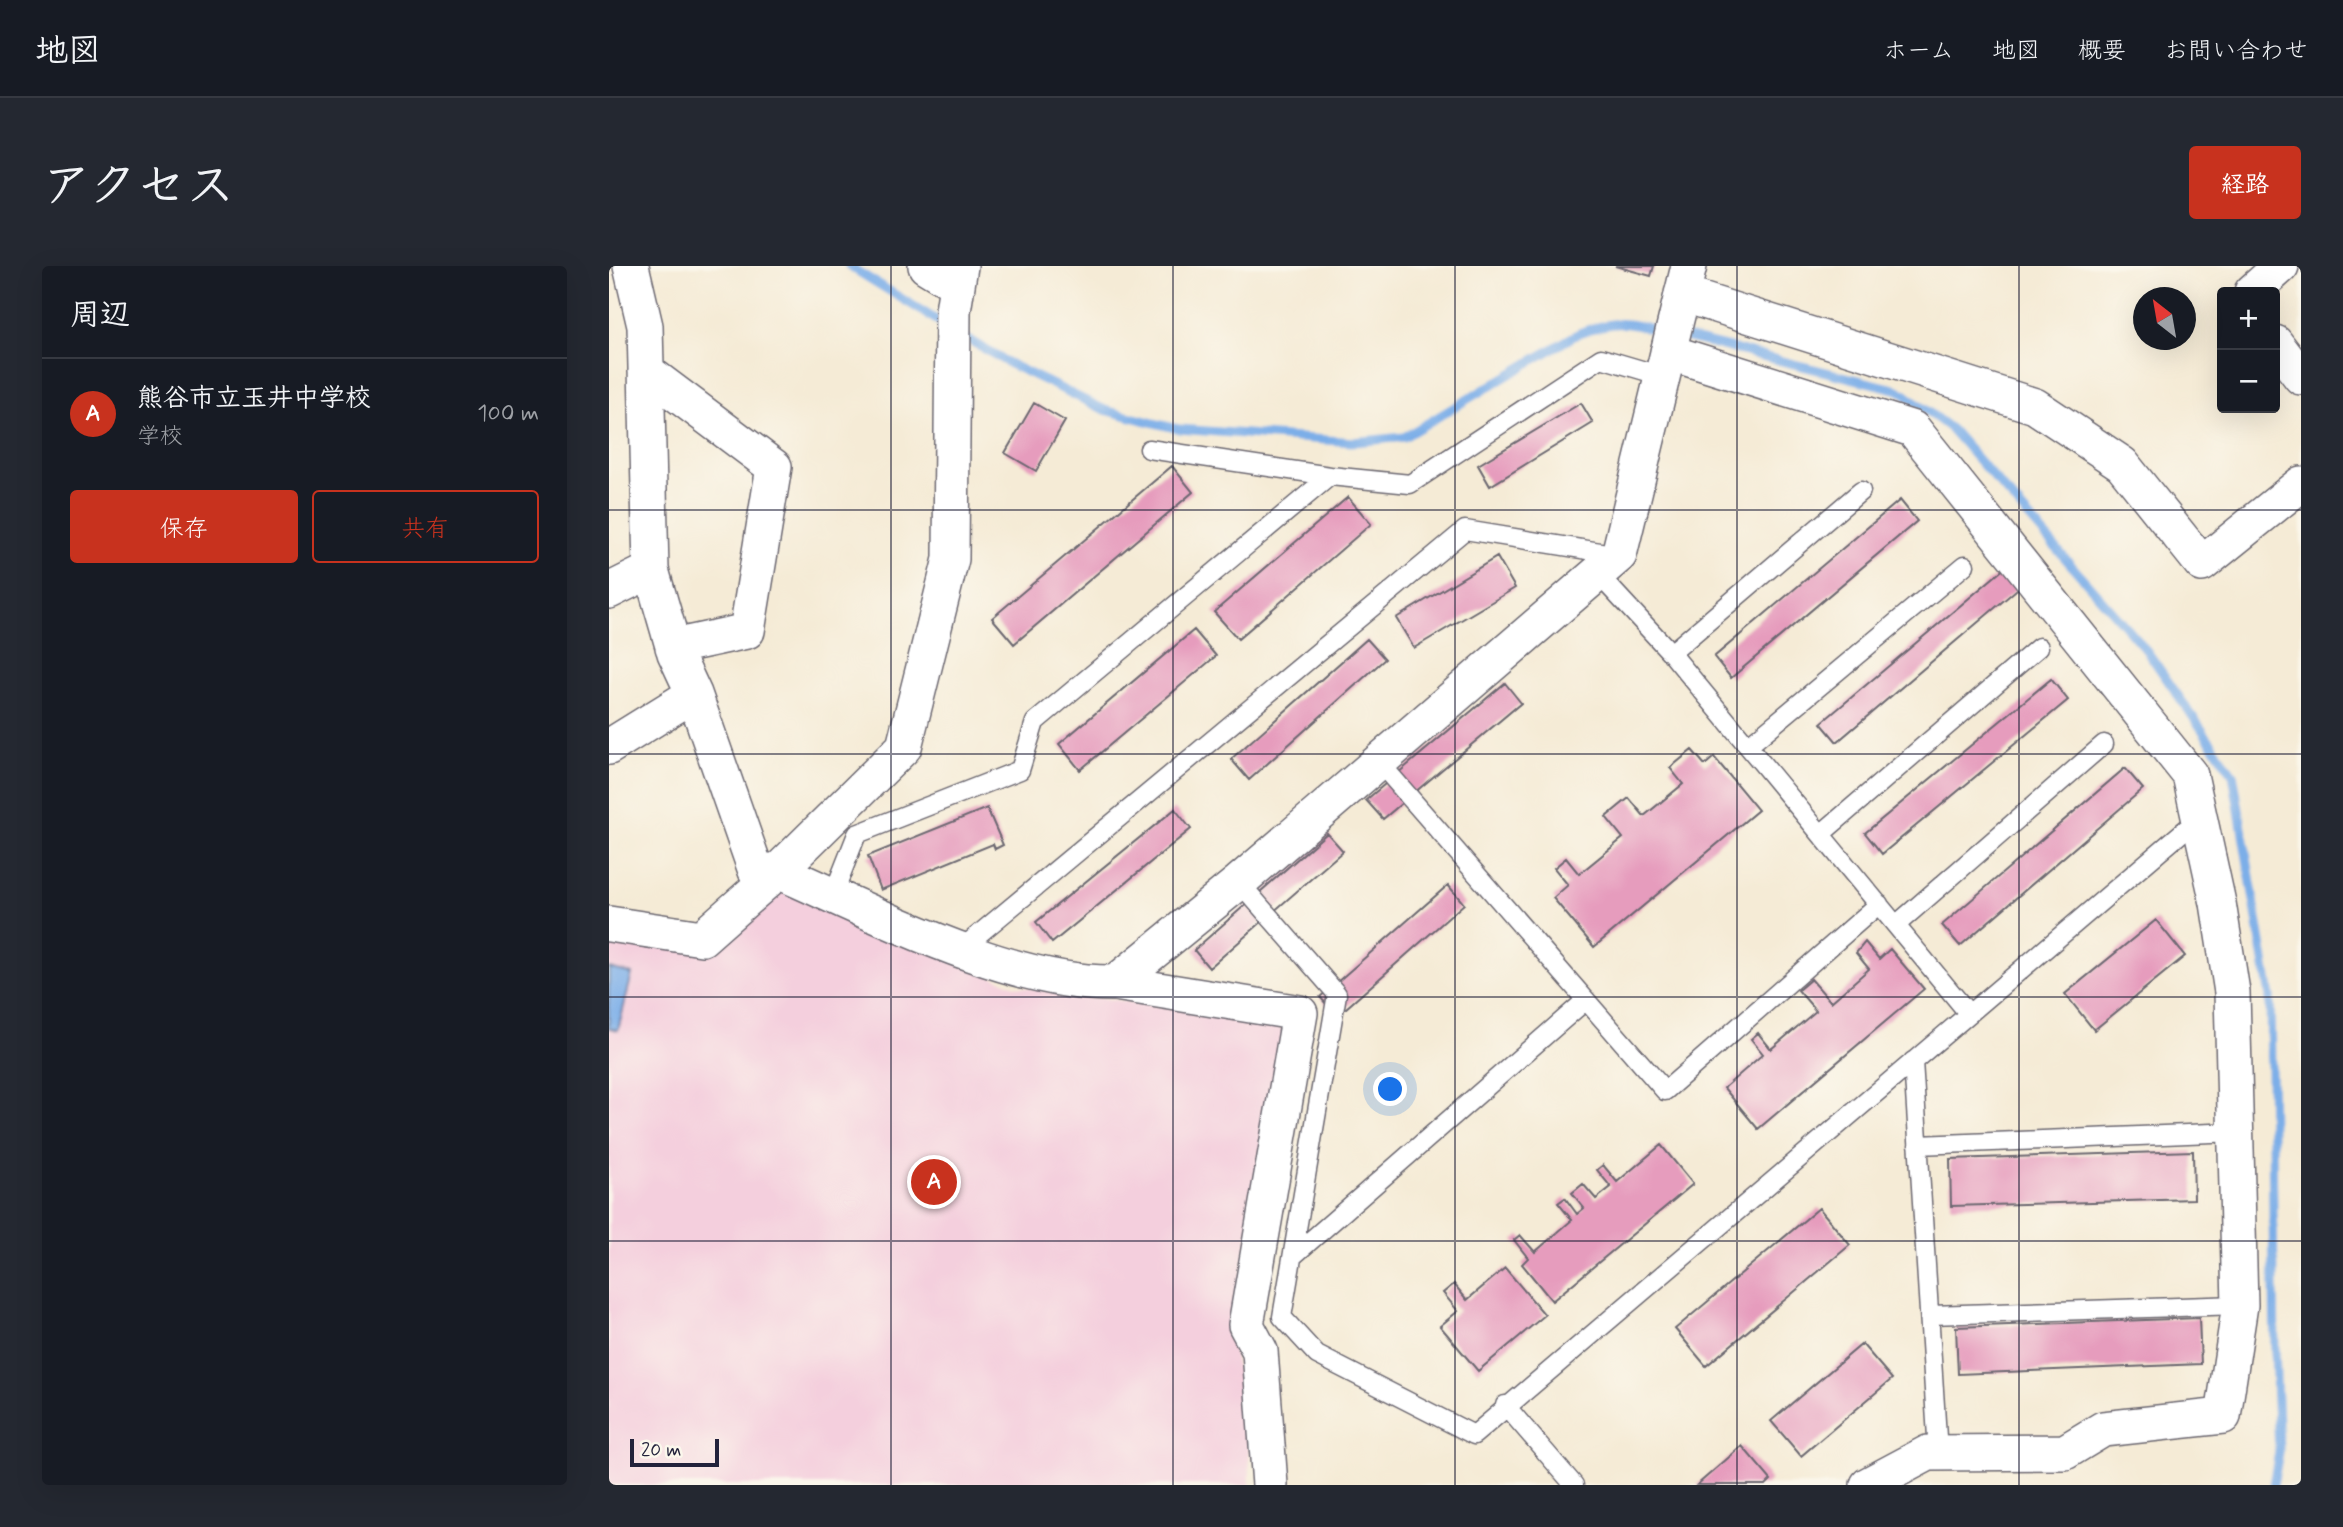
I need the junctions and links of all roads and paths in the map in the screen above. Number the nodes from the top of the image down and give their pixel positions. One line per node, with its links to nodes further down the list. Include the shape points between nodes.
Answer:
1 (631, 266): 9 (street, via 645,326)
2 (926, 266): 4 (street)
3 (2281, 266): 5 (street)
4 (957, 287): 29 (street, via 951,559 904,747)
5 (2258, 287)
6 (1683, 292): 8 (street); 13 (street, via 2035,406 2122,464 2201,564)
7 (2280, 350): 10 (street)
8 (1666, 360): 12 (lane, via 1601,358 1410,484); 15 (street); 27 (street, via 1913,429 2190,775)
9 (646, 371): 17 (street); 19 (street, via 774,467 747,631)
10 (2301, 377)
11 (1149, 449): 12 (lane)
12 (1330, 476): 31 (lane, via 1035,722 1020,770 857,834)
13 (2301, 484)
14 (1861, 491): 21 (lane)
15 (1609, 565): 21 (lane); 26 (street); 35 (lane, via 1465,530)
16 (1965, 565): 24 (lane)
17 (651, 570): 18 (street); 19 (street)
18 (609, 591)
19 (673, 647): 22 (street)
20 (2039, 647): 28 (lane)
21 (1671, 653): 24 (lane)
22 (694, 694): 25 (street); 29 (street, via 756,871)
23 (2104, 744): 34 (lane)
24 (1748, 746): 28 (lane)
25 (609, 747)
26 (1379, 762): 30 (street); 37 (lane)
27 (2199, 818): 38 (lane); 40 (street, via 2232,992)
28 (1821, 834): 32 (lane)
29 (778, 871): 31 (street); 33 (street, via 702,938)
30 (1239, 882): 36 (street); 42 (lane, via 1337,994)
31 (833, 895): 35 (street)
32 (1879, 904): 34 (lane); 37 (lane, via 1665,1090)
33 (609, 924)
34 (1896, 925): 38 (lane)
35 (961, 949): 36 (street, via 1031,973)
36 (1115, 983): 47 (street, via 1300,1013 1246,1325 1260,1351)
37 (1586, 1000): 42 (lane)
38 (1969, 1014): 39 (lane)
39 (1913, 1061): 41 (lane); 45 (lane)
40 (2236, 1132): 41 (lane); 43 (street)
41 (1918, 1145): 44 (lane)
42 (1293, 1256): 45 (lane, via 1282,1317 1317,1355 1473,1435)
43 (2240, 1305): 44 (lane); 46 (street, via 2223,1416 2103,1429 2065,1452)
44 (1930, 1315): 46 (lane)
45 (1505, 1405): 48 (lane)
46 (1938, 1453): 49 (street, via 1928,1453)
47 (1270, 1485)
48 (1574, 1485)
49 (1868, 1485)

